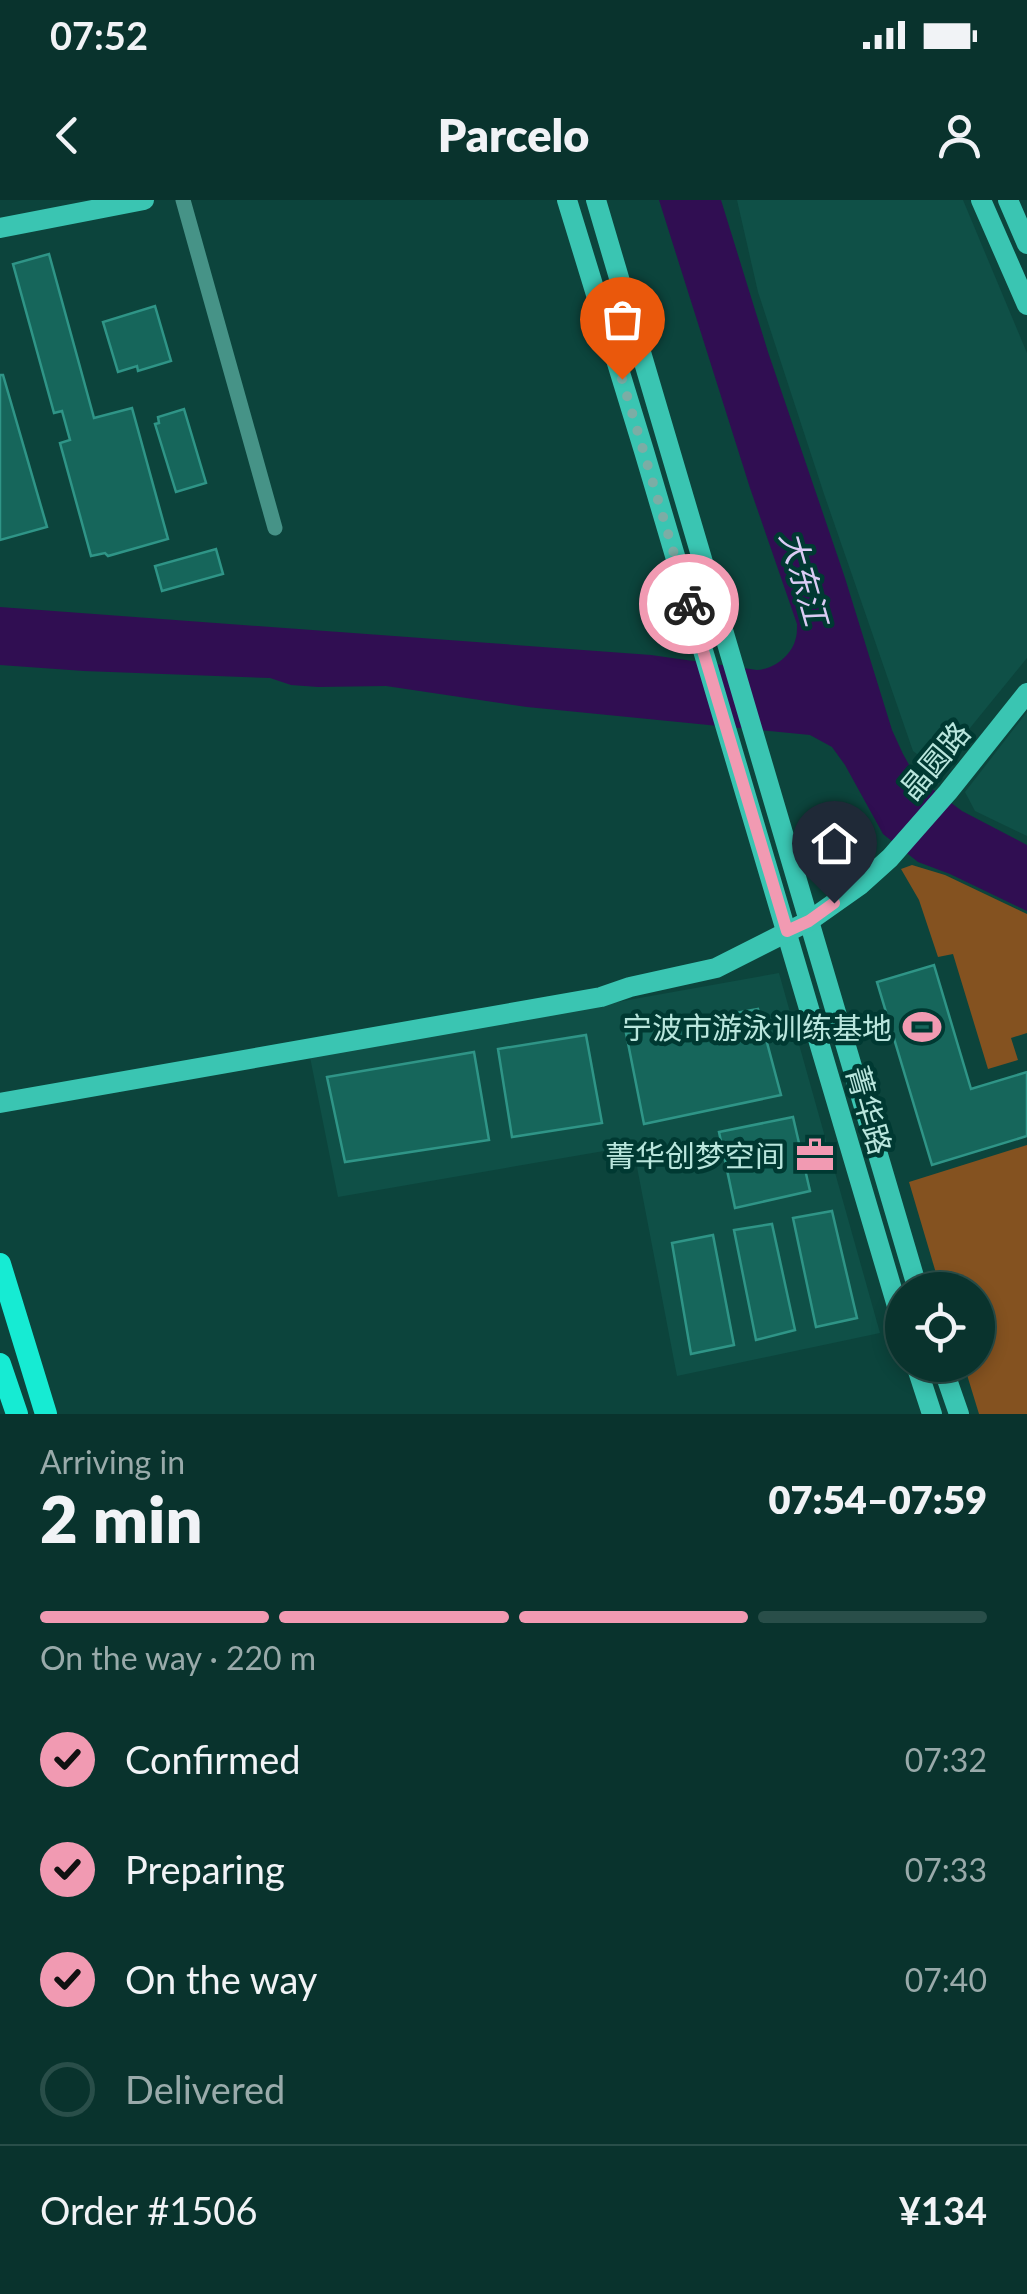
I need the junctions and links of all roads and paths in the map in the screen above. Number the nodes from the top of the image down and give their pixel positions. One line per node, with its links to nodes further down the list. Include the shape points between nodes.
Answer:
1 (144, 200): 7 (street)
2 (183, 200): 10 (street)
3 (567, 200): 13 (street, 菁华路)
4 (596, 200): 12 (street, 菁华路)
5 (981, 200): 9 (street)
6 (1008, 200): 8 (street)
7 (0, 228)
8 (1027, 244)
9 (1027, 306)
10 (275, 528)
11 (1027, 693): 12 (street, 晶圆路, via 890,858)
12 (809, 921): 13 (street, 晶圆路); 17 (street, 菁华路)
13 (787, 931): 14 (street, 晶圆路, via 716,968 601,997); 16 (street, 菁华路)
14 (0, 1103)
15 (0, 1264): 22 (main road)
16 (887, 1272)
17 (913, 1272)
18 (0, 1364): 21 (main road)
19 (922, 1382): 23 (street)
20 (948, 1382): 24 (street)
21 (17, 1414)
22 (46, 1414)
23 (932, 1414)
24 (959, 1414)

